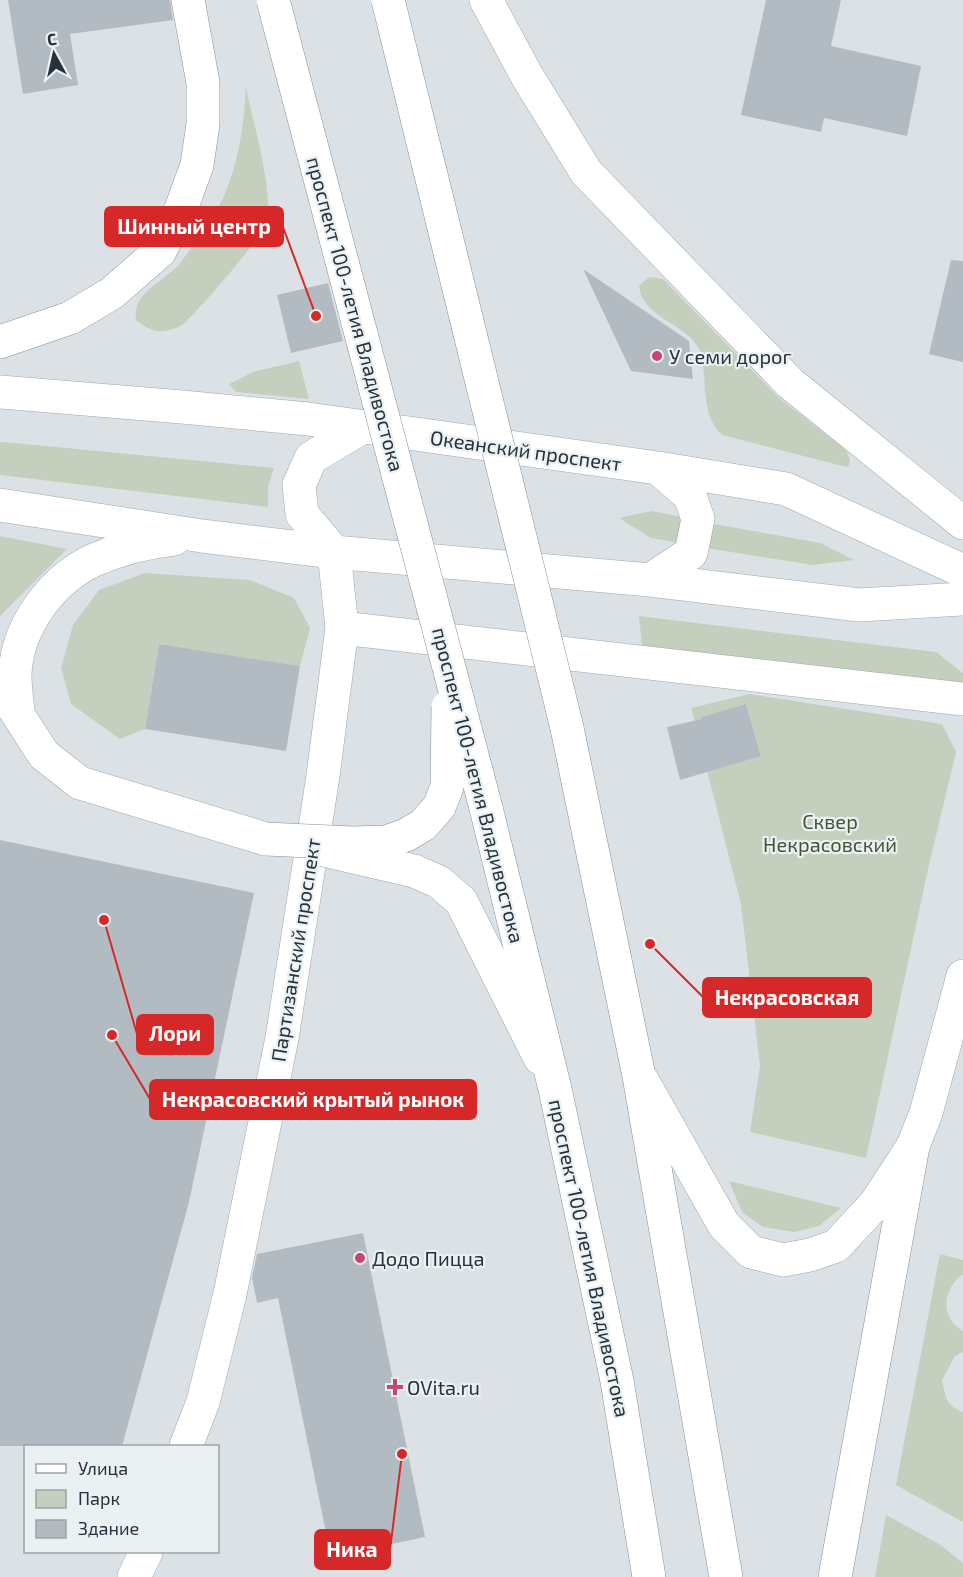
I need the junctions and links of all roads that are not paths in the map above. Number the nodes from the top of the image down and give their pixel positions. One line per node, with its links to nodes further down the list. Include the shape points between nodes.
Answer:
1 (188, 0): 5 (main road, via 203,83 203,124 197,165 182,209 160,251 112,293 70,318)
2 (273, 0): 17 (main road, проспект 100-летия Владивостока, bridge)
3 (388, 0): 22 (main road, bridge, via 567,728)
4 (486, 0): 10 (main road, via 586,172 790,383)
5 (0, 342)
6 (0, 392): 7 (main road, Океанский проспект, via 308,419)
7 (362, 428): 8 (main road, Океанский проспект); 12 (main road, via 311,458 299,485 302,514)
8 (658, 468): 13 (main road, Океанский проспект, via 786,489); 14 (main road, via 690,496 698,519 691,553)
9 (0, 505): 11 (main road)
10 (963, 523)
11 (202, 536): 12 (main road); 19 (main road, via 149,541 93,560 68,577 31,618 21,642)
12 (334, 552): 14 (main road); 16 (main road, Партизанский проспект)
13 (963, 571)
14 (650, 580): 15 (main road, via 859,605)
15 (963, 599)
16 (342, 628): 18 (main road); 25 (main road, Партизанский проспект, via 282,1038 256,1175 203,1402)
17 (441, 637): 20 (main road, bridge, via 448,713 447,787 439,807 423,825 386,842); 23 (main road, проспект 100-летия Владивостока, bridge)
18 (963, 699)
19 (9, 700): 20 (main road, via 44,755 80,783)
20 (266, 839): 23 (main road, bridge, via 356,856 414,871 439,882 460,901)
21 (963, 976): 24 (main road, via 926,1113)
22 (639, 1076): 24 (main road, via 724,1225 751,1252 783,1260 836,1246 876,1203); 29 (main road)
23 (555, 1089): 28 (main road, проспект 100-летия Владивостока, via 617,1381)
24 (913, 1146): 30 (main road)
25 (186, 1445)
26 (145, 1553): 27 (main road)
27 (134, 1577)
28 (649, 1577)
29 (726, 1577)
30 (835, 1577)

